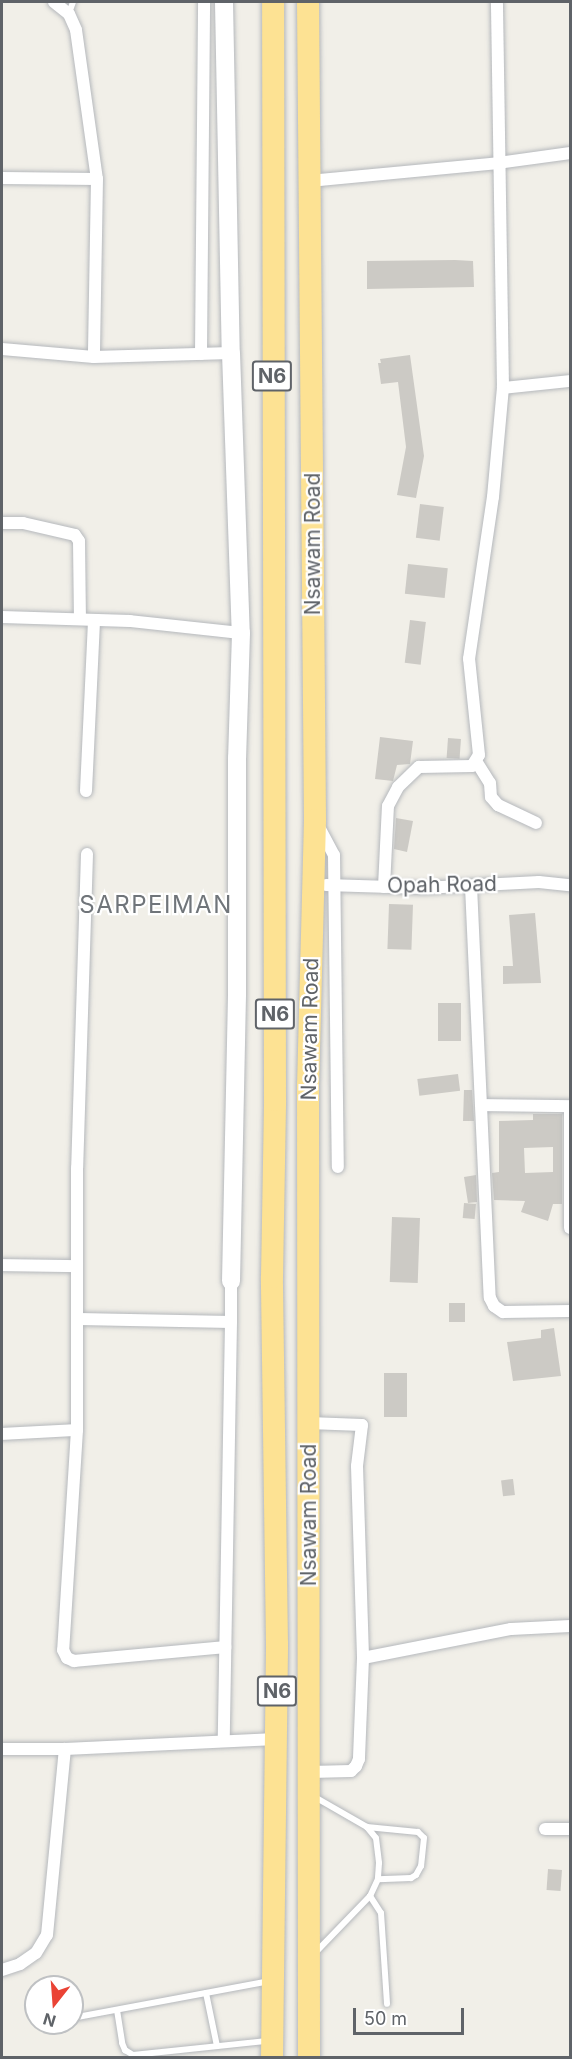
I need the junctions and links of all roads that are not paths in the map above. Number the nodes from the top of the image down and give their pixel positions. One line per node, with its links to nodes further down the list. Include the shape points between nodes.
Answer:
1 (54, 2): 7 (street)
2 (204, 2): 15 (street)
3 (224, 2): 14 (main road)
4 (273, 2): 48 (highway, Nsawam Road / N6)
5 (308, 2): 12 (highway, Nsawam Road / N6)
6 (497, 2): 9 (street)
7 (71, 8): 11 (street)
8 (570, 153): 9 (street)
9 (498, 163): 12 (street); 18 (street)
10 (2, 178): 11 (street)
11 (97, 179): 16 (street)
12 (309, 181): 28 (highway, Nsawam Road / N6, via 315,820)
13 (2, 348): 16 (street)
14 (231, 353): 15 (street); 23 (main road)
15 (201, 354): 16 (street)
16 (94, 357)
17 (570, 381): 18 (street)
18 (503, 388): 24 (street, via 493,497 470,659 479,755)
19 (2, 523): 21 (street, via 23,523 75,535 79,541)
20 (2, 617): 21 (street)
21 (80, 619): 22 (street)
22 (94, 620): 23 (street); 25 (street)
23 (241, 633): 38 (main road)
24 (476, 761): 26 (street, via 498,805); 30 (street, via 463,767 419,767 398,787 388,806)
25 (86, 792)
26 (536, 823)
27 (87, 854): 37 (street)
28 (323, 885): 30 (street, Opah Road); 34 (street); 42 (highway, Nsawam Road / N6, via 308,1085)
29 (570, 885): 31 (street, Opah Road, via 539,882)
30 (384, 886): 31 (street, Opah Road)
31 (471, 886): 32 (street)
32 (483, 1105): 33 (street); 39 (street, via 490,1298 503,1312)
33 (570, 1108): 35 (street)
34 (338, 1167)
35 (570, 1228)
36 (2, 1265): 37 (street)
37 (76, 1266): 40 (street)
38 (231, 1281): 41 (street)
39 (570, 1311)
40 (79, 1319): 41 (street); 43 (street)
41 (231, 1322): 46 (street)
42 (309, 1423): 47 (street, via 362,1425 357,1466); 52 (highway, Nsawam Road / N6)
43 (77, 1430): 44 (street); 46 (street, via 63,1650 67,1658 74,1661)
44 (2, 1434)
45 (570, 1626): 47 (street, via 511,1629)
46 (225, 1647): 49 (street)
47 (363, 1658): 52 (street, via 359,1759 351,1771)
48 (276, 1739): 49 (street); 60 (highway, Nsawam Road / N6)
49 (224, 1741): 51 (street)
50 (2, 1749): 51 (street)
51 (65, 1749): 59 (street, via 47,1935 36,1953)
52 (310, 1783): 53 (lane); 58 (highway, Nsawam Road / N6)
53 (367, 1827): 56 (lane, via 376,1838 379,1852); 56 (lane, via 418,1832 424,1838 416,1875)
54 (545, 1829): 55 (street)
55 (570, 1829)
56 (378, 1879): 57 (lane)
57 (370, 1896): 58 (lane); 62 (lane, via 381,1913)
58 (310, 1959): 67 (highway, Nsawam Road / N6)
59 (2, 1970)
60 (272, 1980): 61 (lane); 66 (highway, Nsawam Road / N6)
61 (206, 1993): 63 (lane); 65 (lane)
62 (387, 2004)
63 (117, 2010): 64 (lane); 65 (lane, via 122,2043 129,2054)
64 (84, 2016)
65 (217, 2046): 66 (lane)
66 (272, 2049)
67 (309, 2058)

